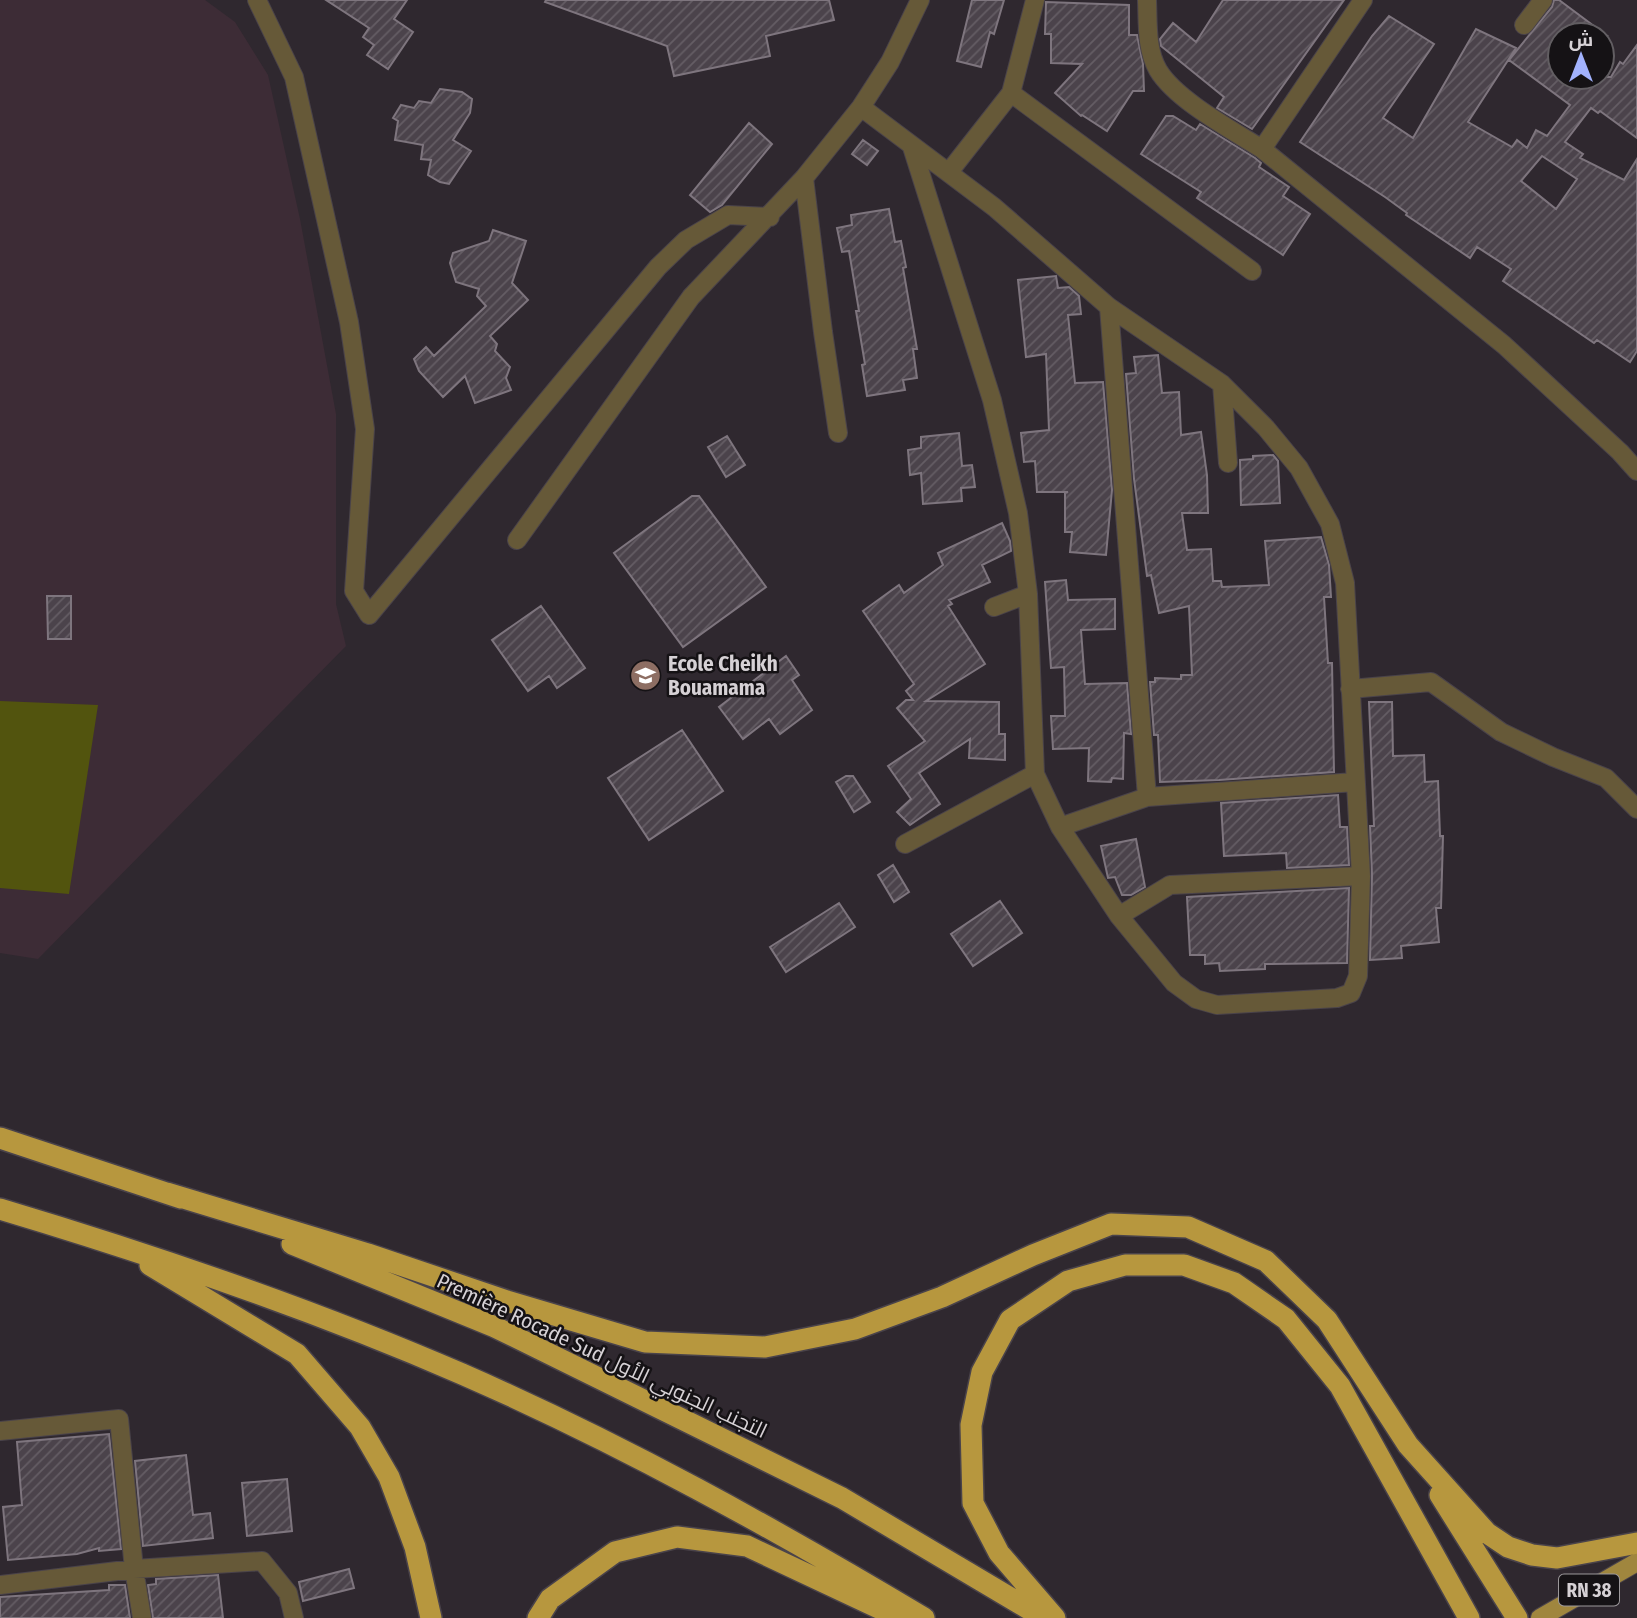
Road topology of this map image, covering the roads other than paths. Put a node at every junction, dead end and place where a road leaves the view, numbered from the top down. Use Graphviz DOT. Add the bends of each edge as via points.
graph roads {
  1 [pos="257,0"];
  2 [pos="920,0"];
  3 [pos="1035,0"];
  4 [pos="1147,0"];
  5 [pos="1363,0"];
  6 [pos="1543,0"];
  7 [pos="1524,25"];
  8 [pos="1011,93"];
  9 [pos="861,107"];
  10 [pos="912,147"];
  11 [pos="1262,149"];
  12 [pos="949,172"];
  13 [pos="804,178"];
  14 [pos="770,217"];
  15 [pos="1252,271"];
  16 [pos="1109,307"];
  17 [pos="1222,384"];
  18 [pos="838,433"];
  19 [pos="1228,463"];
  20 [pos="1637,471"];
  21 [pos="517,540"];
  22 [pos="1028,594"];
  23 [pos="995,607"];
  24 [pos="1350,689"];
  25 [pos="1035,774"];
  26 [pos="1355,782"];
  27 [pos="1147,797"];
  28 [pos="1637,809"];
  29 [pos="1060,827"];
  30 [pos="905,844"];
  31 [pos="1361,876"];
  32 [pos="1119,916"];
  33 [pos="0,1138"];
  34 [pos="167,1193"];
  35 [pos="0,1209"];
  36 [pos="112,1243"];
  37 [pos="0,1431"];
  38 [pos="1408,1445"];
  39 [pos="1637,1543"];
  40 [pos="1637,1562"];
  41 [pos="135,1569"];
  42 [pos="0,1585"];
  43 [pos="142,1618"];
  44 [pos="295,1618"];
  45 [pos="431,1618"];
  46 [pos="538,1618"];
  47 [pos="900,1618"];
  48 [pos="925,1618"];
  49 [pos="1044,1618"];
  50 [pos="1055,1618"];
  51 [pos="1469,1618"];
  52 [pos="1517,1618"];
  53 [pos="1540,1618"];
  1 -- 14 [label="street" via="294,77 349,322 365,429 354,591 369,615 658,267 686,240 728,215"];
  2 -- 9 [label="street" via="890,62"];
  3 -- 8 [label="street"];
  4 -- 11 [label="street" via="1149,46 1158,70 1180,95"];
  5 -- 11 [label="street"];
  6 -- 7 [label="street"];
  8 -- 12 [label="street"];
  8 -- 15 [label="street"];
  9 -- 10 [label="street"];
  9 -- 13 [label="street"];
  10 -- 12 [label="street"];
  10 -- 22 [label="street" via="992,400 1018,513"];
  11 -- 20 [label="street" via="1504,345"];
  12 -- 16 [label="street"];
  13 -- 14 [label="street"];
  13 -- 18 [label="street"];
  14 -- 21 [label="street" via="691,297"];
  16 -- 17 [label="street"];
  16 -- 27 [label="street"];
  17 -- 19 [label="street"];
  17 -- 24 [label="street" via="1299,468 1330,524 1345,583"];
  22 -- 23 [label="street"];
  22 -- 25 [label="street"];
  24 -- 26 [label="street"];
  24 -- 28 [label="street" via="1431,682 1501,732 1606,778"];
  25 -- 29 [label="street"];
  25 -- 30 [label="street"];
  26 -- 27 [label="street"];
  26 -- 31 [label="street"];
  27 -- 29 [label="street"];
  29 -- 32 [label="street"];
  31 -- 32 [label="street" via="1170,885"];
  31 -- 32 [label="street" via="1358,976 1351,993 1337,998 1217,1006 1196,999 1174,984"];
  33 -- 34 [label="highway, Première Rocade Sud التجنب الجنوبي الأول"];
  34 -- 38 [label="highway" via="645,1342 765,1347 855,1329 1111,1224 1188,1227 1266,1261 1328,1320"];
  34 -- 49 [label="highway, Première Rocade Sud التجنب الجنوبي الأول" via="495,1327 842,1498"];
  35 -- 36 [label="highway"];
  36 -- 45 [label="highway" via="297,1354 360,1427 389,1477 415,1547"];
  36 -- 48 [label="highway" via="277,1300 463,1375 627,1452"];
  37 -- 41 [label="street" via="119,1419"];
  38 -- 39 [label="highway" via="1487,1533 1508,1547 1557,1558"];
  38 -- 52 [label="highway"];
  40 -- 53 [label="main road, RN 38"];
  41 -- 42 [label="street"];
  41 -- 43 [label="street"];
  41 -- 44 [label="street" via="262,1561 288,1593"];
  46 -- 47 [label="highway" via="550,1598 615,1552 677,1537 747,1546"];
  50 -- 51 [label="highway" via="999,1553 973,1503 971,1425 982,1372 1010,1320 1068,1281 1125,1265 1184,1265 1234,1283 1286,1319 1340,1386"];
}
